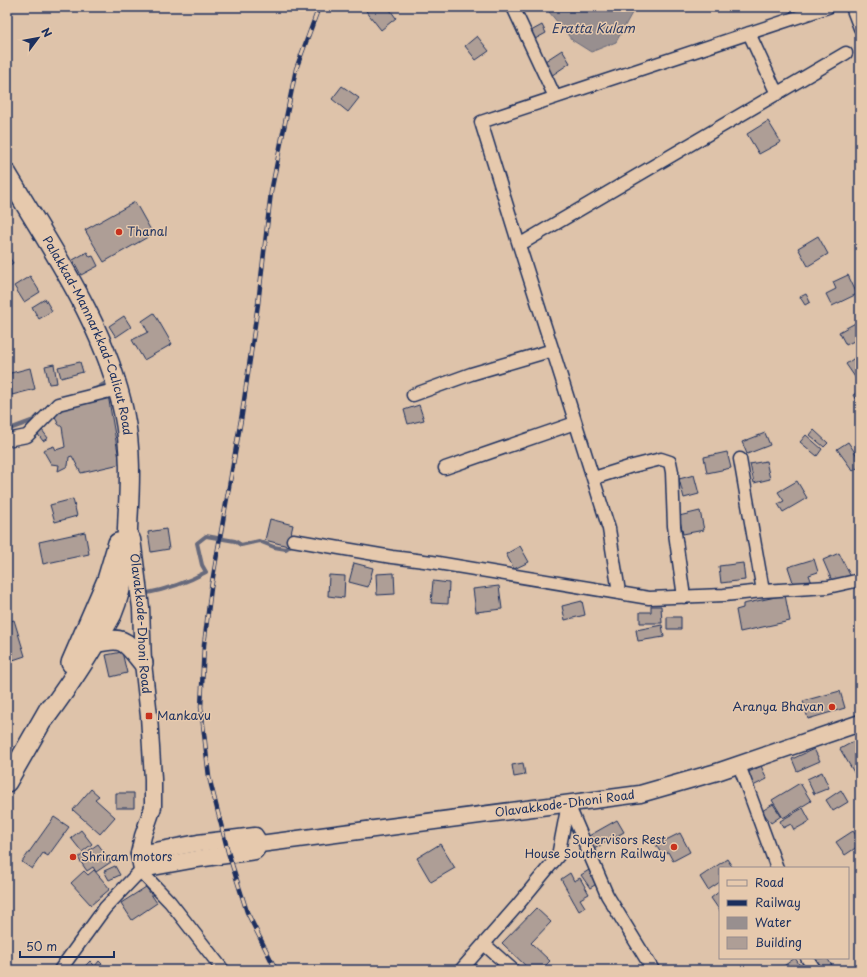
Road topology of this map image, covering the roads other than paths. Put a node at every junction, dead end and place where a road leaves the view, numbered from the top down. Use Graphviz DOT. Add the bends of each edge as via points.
graph roads {
  1 [pos="513,7"];
  2 [pos="828,7"];
  3 [pos="852,7"];
  4 [pos="860,28"];
  5 [pos="749,33"];
  6 [pos="846,53"];
  7 [pos="777,94"];
  8 [pos="555,98"];
  9 [pos="7,174"];
  10 [pos="519,246"];
  11 [pos="553,350"];
  12 [pos="118,390"];
  13 [pos="413,395"];
  14 [pos="575,423"];
  15 [pos="7,440"];
  16 [pos="740,459"];
  17 [pos="445,468"];
  18 [pos="594,478"];
  19 [pos="128,510"];
  20 [pos="294,540"];
  21 [pos="860,580"];
  22 [pos="763,591"];
  23 [pos="619,592"];
  24 [pos="684,597"];
  25 [pos="95,643"];
  26 [pos="143,663"];
  27 [pos="45,718"];
  28 [pos="860,723"];
  29 [pos="739,765"];
  30 [pos="7,782"];
  31 [pos="568,804"];
  32 [pos="141,862"];
  33 [pos="777,867"];
  34 [pos="484,944"];
  35 [pos="808,959"];
  36 [pos="60,970"];
  37 [pos="223,970"];
  38 [pos="461,970"];
  39 [pos="513,970"];
  40 [pos="653,970"];
  41 [pos="815,970"];
  1 -- 8 [label="street"];
  2 -- 5 [label="street"];
  3 -- 4 [label="street"];
  5 -- 7 [label="street"];
  5 -- 8 [label="street"];
  6 -- 7 [label="street"];
  7 -- 10 [label="street"];
  8 -- 10 [label="street" via="481,122"];
  9 -- 12 [label="highway, Palakkad-Mannarkkad-Calicut Road" via="78,294 108,358"];
  10 -- 11 [label="street"];
  11 -- 13 [label="street" via="471,374"];
  11 -- 14 [label="street"];
  12 -- 15 [label="street" via="58,404 27,436"];
  12 -- 19 [label="highway, Palakkad-Mannarkkad-Calicut Road" via="130,456"];
  14 -- 17 [label="street"];
  14 -- 18 [label="street"];
  16 -- 22 [label="street"];
  18 -- 23 [label="street" via="609,529"];
  18 -- 24 [label="street" via="661,459 670,462 674,526"];
  19 -- 25 [label="highway, Palakkad-Mannarkkad-Calicut Road" via="122,586 112,615"];
  19 -- 26 [label="main road, Olavakkode-Dhoni Road" via="141,608"];
  19 -- 27 [label="highway, Palakkad-Mannarkkad-Calicut Road" via="107,580"];
  20 -- 23 [label="street"];
  21 -- 22 [label="street" via="828,587"];
  22 -- 24 [label="street"];
  23 -- 24 [label="street" via="649,598"];
  25 -- 26 [label="highway" via="118,639 129,646"];
  25 -- 27 [label="highway, Palakkad-Mannarkkad-Calicut Road"];
  26 -- 32 [label="main road, Olavakkode-Dhoni Road" via="149,716 153,806 143,836"];
  27 -- 30 [label="highway, Palakkad-Mannarkkad-Calicut Road"];
  28 -- 29 [label="main road, Olavakkode-Dhoni Road"];
  29 -- 31 [label="main road, Olavakkode-Dhoni Road" via="640,794"];
  29 -- 33 [label="street"];
  31 -- 32 [label="main road, Olavakkode-Dhoni Road" via="260,844 255,851 198,859"];
  31 -- 34 [label="street" via="558,856"];
  31 -- 40 [label="street" via="607,896"];
  32 -- 36 [label="street"];
  32 -- 37 [label="street" via="145,876 175,908"];
  34 -- 38 [label="street"];
  34 -- 39 [label="street"];
  35 -- 41 [label="street"];
}
